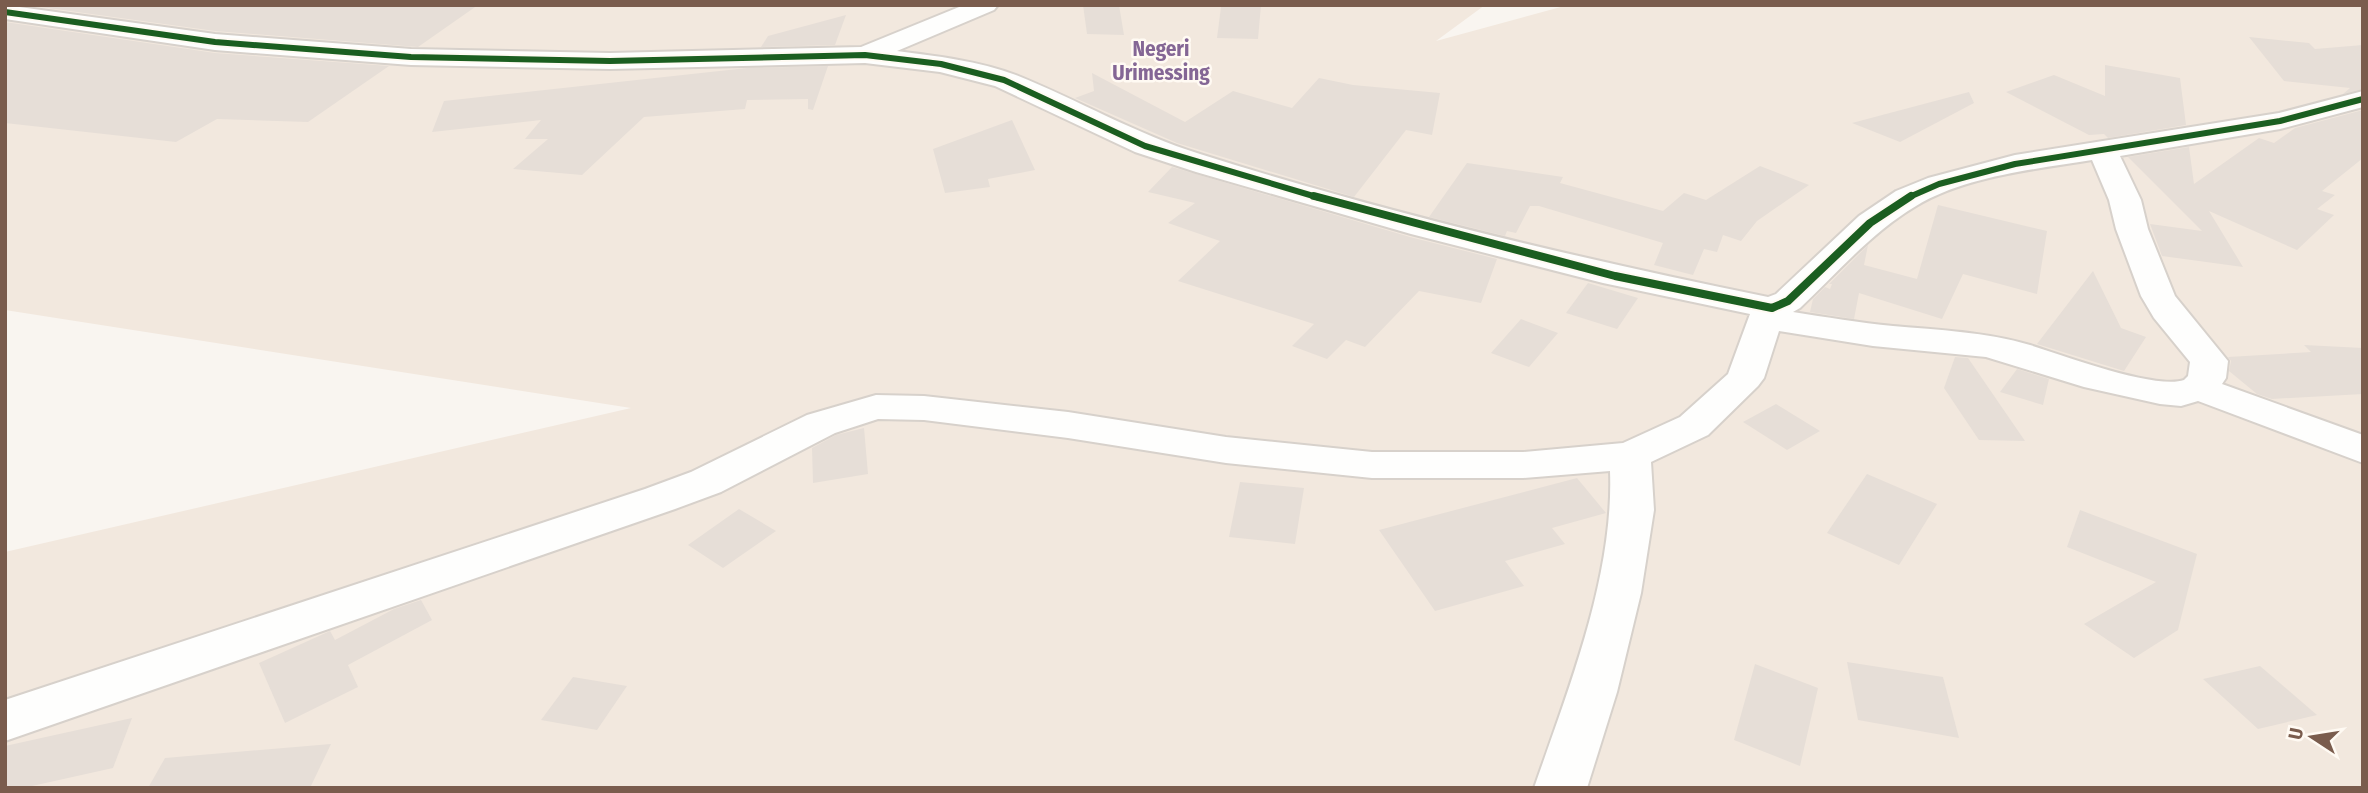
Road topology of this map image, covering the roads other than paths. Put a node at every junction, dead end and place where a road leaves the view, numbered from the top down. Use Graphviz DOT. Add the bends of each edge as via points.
graph roads {
  1 [pos="986,5"];
  2 [pos="5,12"];
  3 [pos="865,55"];
  4 [pos="2363,99"];
  5 [pos="2103,152"];
  6 [pos="1769,313"];
  7 [pos="2198,388"];
  8 [pos="2363,450"];
  9 [pos="1630,456"];
  10 [pos="5,721"];
  11 [pos="1560,788"];
  1 -- 3 [label="street"];
  2 -- 3 [label="street" via="215,42 411,57 622,61"];
  3 -- 6 [label="street" via="985,74 1154,149 1422,227"];
  4 -- 5 [label="street" via="2280,121"];
  5 -- 6 [label="street" via="2004,167 1939,184 1907,198 1870,223 1788,301"];
  5 -- 7 [label="street" via="2158,296 2209,361 2207,378"];
  6 -- 7 [label="street" via="1873,335 1986,346 2134,389 2181,394"];
  6 -- 9 [label="street" via="1745,378 1694,426"];
  7 -- 8 [label="street"];
  9 -- 10 [label="street" via="1523,465 1372,465 1226,450 924,408 876,407 821,424 706,482 660,499"];
  9 -- 11 [label="street" via="1633,510 1618,593"];
}
